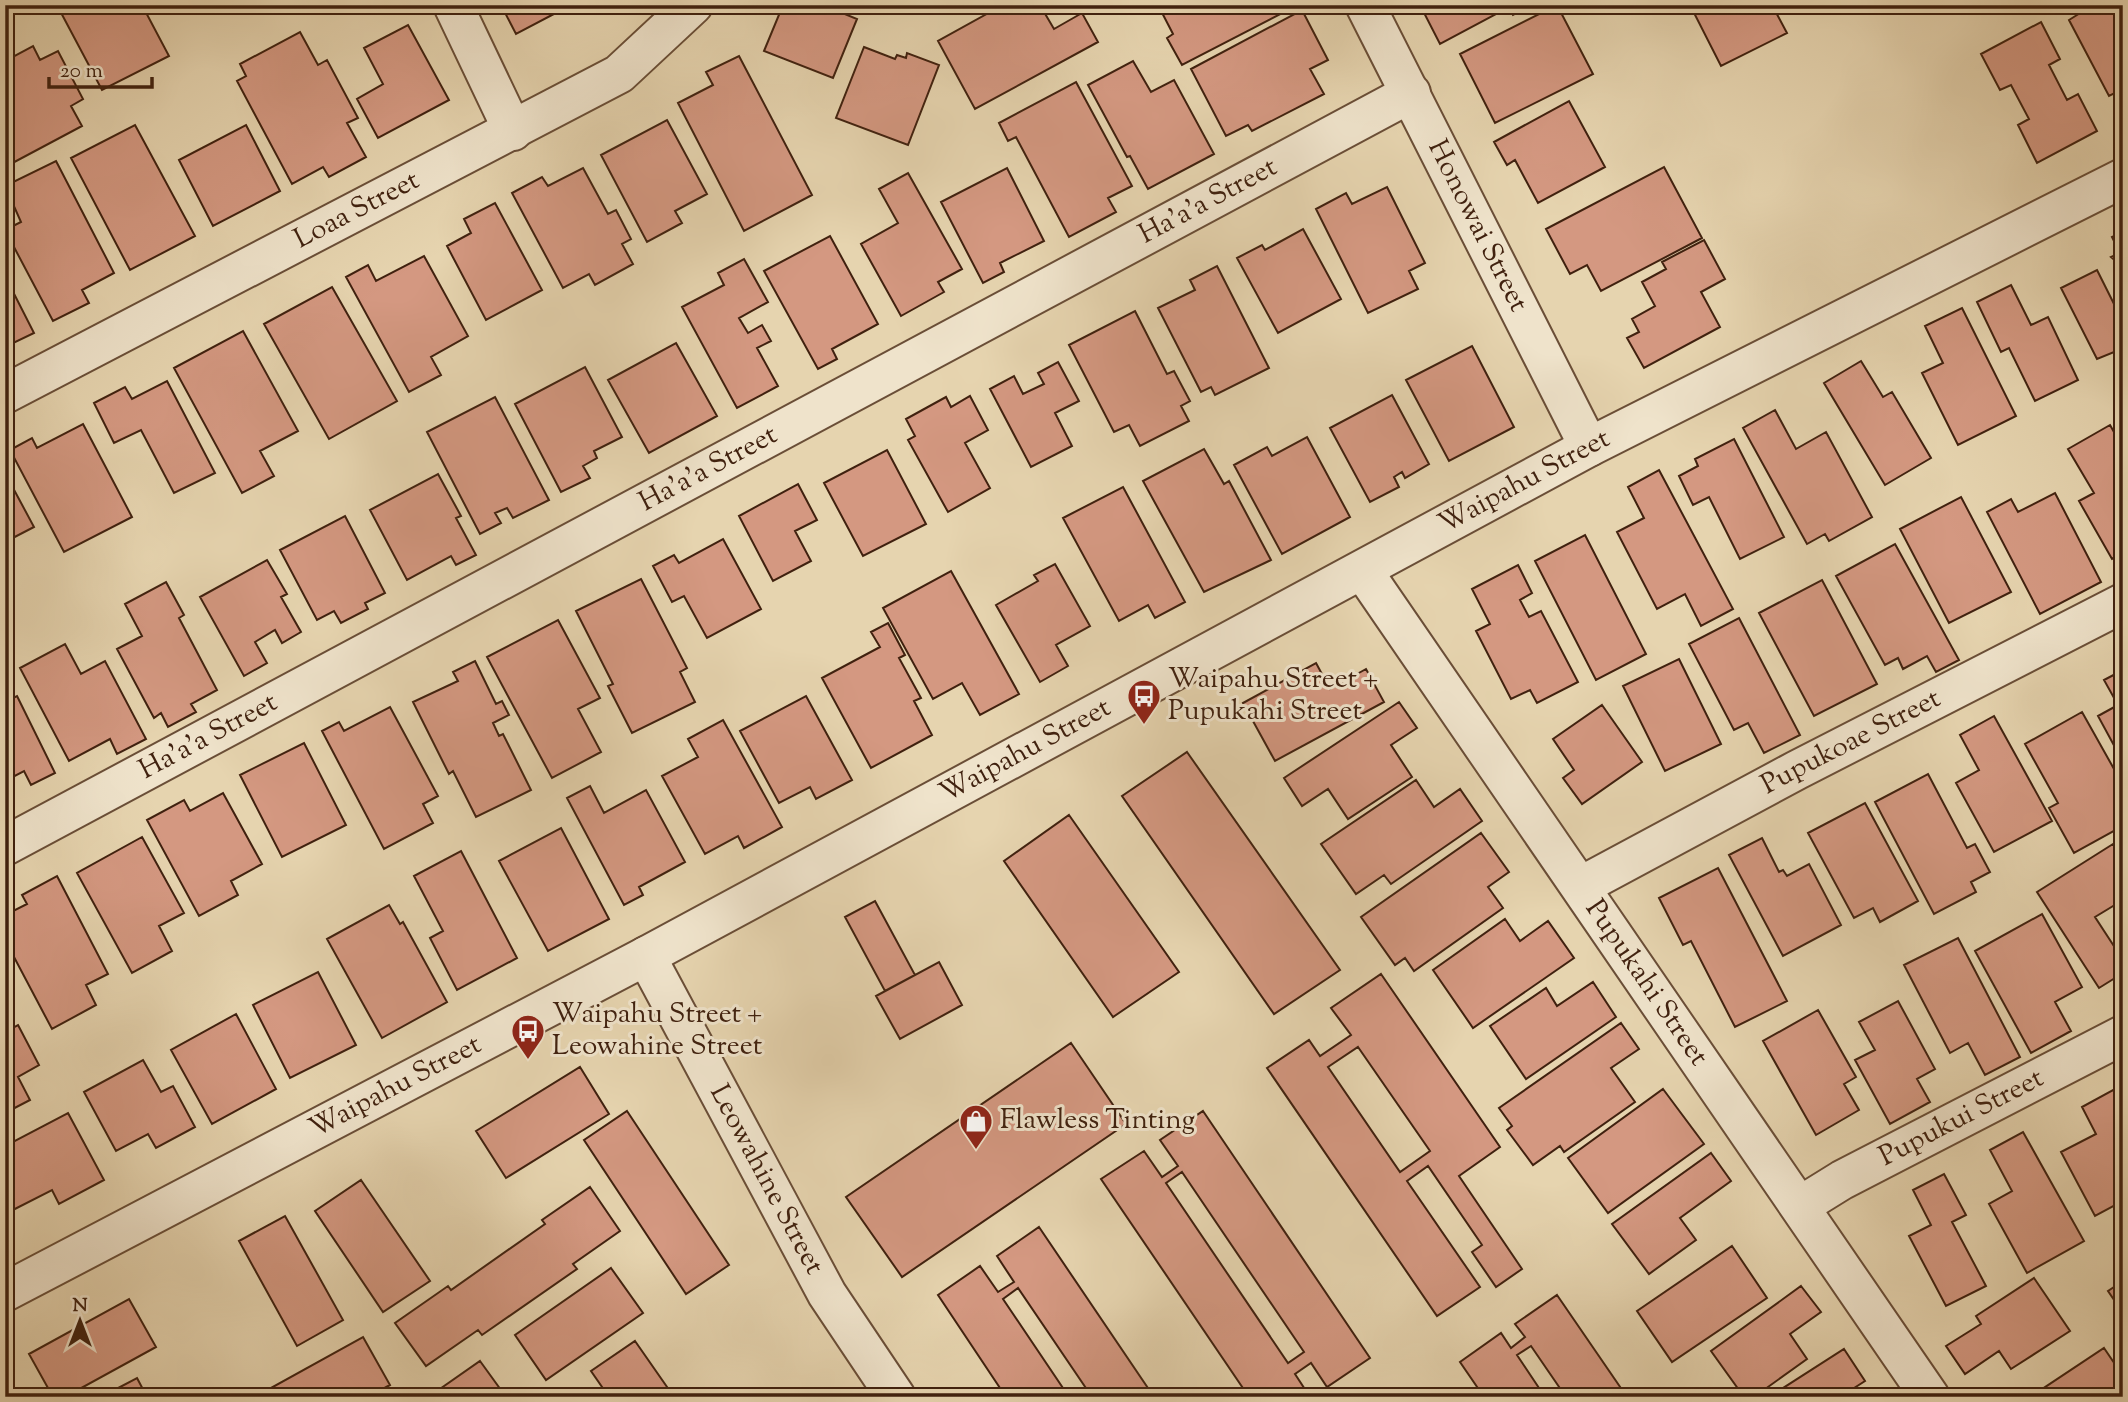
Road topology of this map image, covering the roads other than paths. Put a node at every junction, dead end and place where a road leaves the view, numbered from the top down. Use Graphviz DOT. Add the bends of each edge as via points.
graph roads {
  1 [pos="453,5"];
  2 [pos="693,5"];
  3 [pos="1365,5"];
  4 [pos="1411,93"];
  5 [pos="513,131"];
  6 [pos="2123,178"];
  7 [pos="5,394"];
  8 [pos="1589,447"];
  9 [pos="1363,571"];
  10 [pos="2123,603"];
  11 [pos="5,846"];
  12 [pos="1581,886"];
  13 [pos="646,956"];
  14 [pos="2123,1035"];
  15 [pos="1800,1206"];
  16 [pos="5,1292"];
  17 [pos="896,1397"];
  18 [pos="1930,1397"];
  1 -- 5 [label="street"];
  2 -- 5 [label="street, Loaa Street" via="619,74"];
  3 -- 4 [label="street, Honowai Street"];
  4 -- 8 [label="street, Honowai Street"];
  4 -- 11 [label="street, Ha'a'a Street"];
  5 -- 7 [label="street, Loaa Street"];
  6 -- 8 [label="street, Waipahu Street"];
  8 -- 9 [label="street, Waipahu Street"];
  9 -- 12 [label="street, Pupukahi Street"];
  9 -- 13 [label="street, Waipahu Street"];
  10 -- 12 [label="street, Pupukoae Street"];
  12 -- 15 [label="street, Pupukahi Street"];
  13 -- 16 [label="street, Waipahu Street"];
  13 -- 17 [label="street, Leowahine Street" via="827,1294"];
  14 -- 15 [label="street, Pupukui Street"];
  15 -- 18 [label="street, Pupukahi Street"];
}
